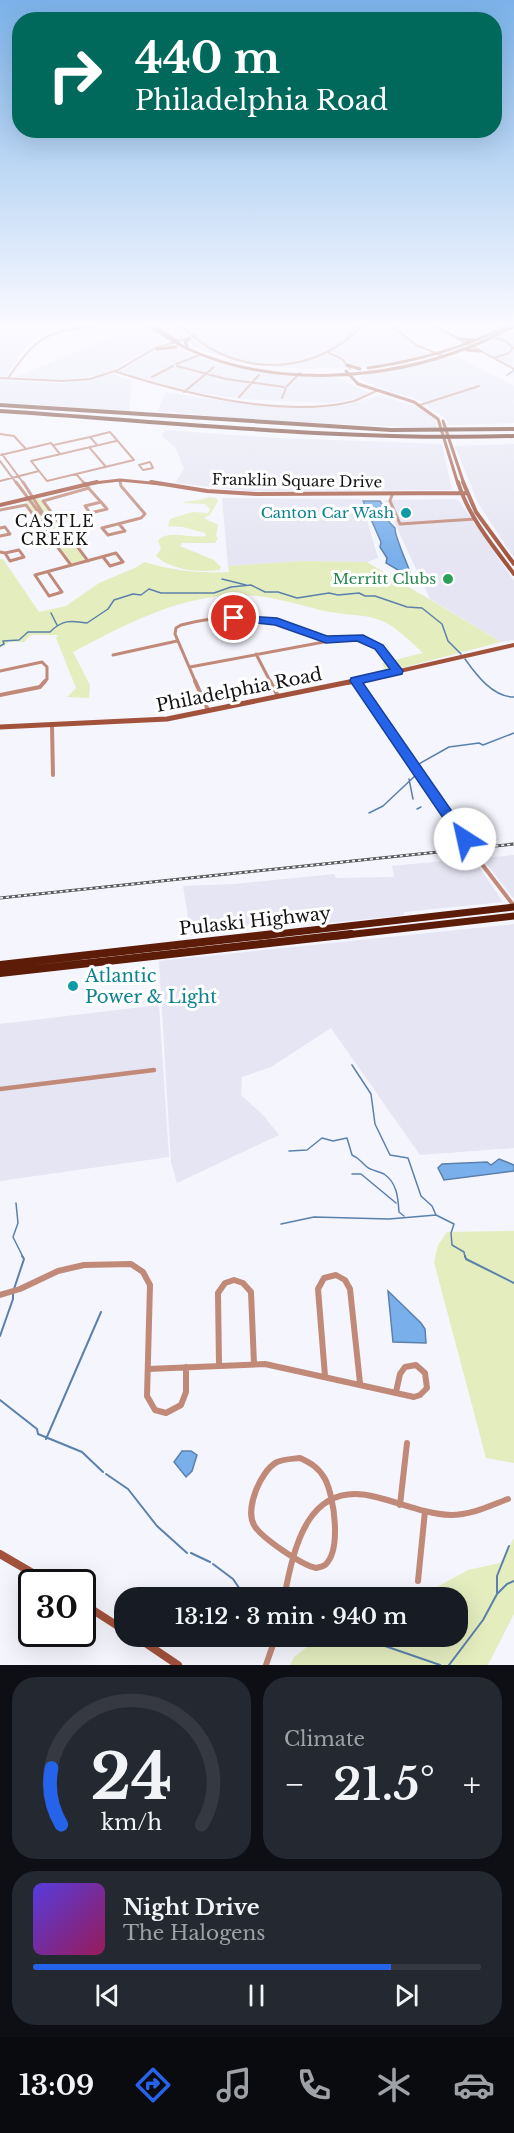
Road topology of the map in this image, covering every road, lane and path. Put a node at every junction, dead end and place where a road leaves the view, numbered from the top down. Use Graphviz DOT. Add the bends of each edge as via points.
graph roads {
  1 [pos="289,404"];
  2 [pos="330,404"];
  3 [pos="421,404"];
  4 [pos="0,410"];
  5 [pos="0,434"];
  6 [pos="514,434"];
  7 [pos="440,436"];
  8 [pos="456,436"];
  9 [pos="90,437"];
  10 [pos="117,441"];
  11 [pos="97,445"];
  12 [pos="54,446"];
  13 [pos="89,447"];
  14 [pos="26,449"];
  15 [pos="60,454"];
  16 [pos="1,455"];
  17 [pos="134,460"];
  18 [pos="0,461"];
  19 [pos="139,465"];
  20 [pos="106,467"];
  21 [pos="38,470"];
  22 [pos="78,474"];
  23 [pos="18,475"];
  24 [pos="12,477"];
  25 [pos="0,479"];
  26 [pos="120,480"];
  27 [pos="87,486"];
  28 [pos="392,495"];
  29 [pos="417,495"];
  30 [pos="462,495"];
  31 [pos="468,495"];
  32 [pos="34,497"];
  33 [pos="28,498"];
  34 [pos="101,502"];
  35 [pos="0,505"];
  36 [pos="0,510"];
  37 [pos="42,512"];
  38 [pos="56,518"];
  39 [pos="475,519"];
  40 [pos="48,520"];
  41 [pos="39,522"];
  42 [pos="119,524"];
  43 [pos="0,528"];
  44 [pos="0,536"];
  45 [pos="72,540"];
  46 [pos="56,545"];
  47 [pos="0,552"];
  48 [pos="5,554"];
  49 [pos="103,557"];
  50 [pos="88,561"];
  51 [pos="514,564"];
  52 [pos="71,566"];
  53 [pos="48,572"];
  54 [pos="514,574"];
  55 [pos="234,603"];
  56 [pos="234,618"];
  57 [pos="326,640"];
  58 [pos="177,641"];
  59 [pos="514,645"];
  60 [pos="256,654"];
  61 [pos="113,655"];
  62 [pos="190,667"];
  63 [pos="0,671"];
  64 [pos="398,671"];
  65 [pos="356,681"];
  66 [pos="0,695"];
  67 [pos="278,697"];
  68 [pos="209,711"];
  69 [pos="52,726"];
  70 [pos="0,727"];
  71 [pos="53,775"];
  72 [pos="465,839"];
  73 [pos="478,860"];
  74 [pos="514,907"];
  75 [pos="514,916"];
  76 [pos="0,965"];
  77 [pos="0,973"];
  78 [pos="154,1070"];
  79 [pos="0,1089"];
  80 [pos="0,1295"];
  81 [pos="254,1364"];
  82 [pos="219,1365"];
  83 [pos="186,1367"];
  84 [pos="148,1369"];
  85 [pos="326,1376"];
  86 [pos="360,1383"];
  87 [pos="396,1392"];
  88 [pos="407,1443"];
  89 [pos="332,1498"];
  90 [pos="508,1499"];
  91 [pos="400,1505"];
  92 [pos="425,1510"];
  93 [pos="0,1554"];
  94 [pos="294,1556"];
  95 [pos="26,1569"];
  96 [pos="418,1581"];
  97 [pos="287,1587"];
  98 [pos="96,1612"];
  99 [pos="114,1624"];
  100 [pos="151,1647"];
  101 [pos="272,1647"];
  102 [pos="178,1665"];
  103 [pos="266,1665"];
  1 -- 2 [label="street"];
  3 -- 30 [label="main road" via="441,423"];
  3 -- 31 [label="main road" via="445,424"];
  4 -- 7 [label="highway" via="359,428"];
  4 -- 7 [label="highway" via="377,439"];
  5 -- 14 [label="street" via="14,436"];
  6 -- 8 [label="highway"];
  6 -- 8 [label="highway"];
  7 -- 8 [label="highway"];
  7 -- 8 [label="highway"];
  9 -- 10 [label="street" via="110,432"];
  9 -- 11 [label="street"];
  9 -- 12 [label="street"];
  10 -- 11 [label="street"];
  10 -- 17 [label="street"];
  11 -- 13 [label="street"];
  12 -- 14 [label="street" via="51,443"];
  12 -- 15 [label="street"];
  13 -- 15 [label="street"];
  13 -- 20 [label="street"];
  14 -- 16 [label="street"];
  15 -- 21 [label="street" via="31,461"];
  16 -- 23 [label="street"];
  17 -- 19 [label="street"];
  17 -- 20 [label="street"];
  18 -- 24 [label="street"];
  20 -- 22 [label="street"];
  21 -- 22 [label="street" via="47,482"];
  21 -- 23 [label="street"];
  22 -- 27 [label="street"];
  23 -- 24 [label="street"];
  23 -- 32 [label="street"];
  24 -- 25 [label="street"];
  24 -- 33 [label="street"];
  26 -- 27 [label="main road, Franklin Square Drive"];
  26 -- 28 [label="main road, Franklin Square Drive" via="243,494"];
  26 -- 42 [label="street" via="145,514"];
  27 -- 32 [label="main road, Franklin Square Drive"];
  27 -- 34 [label="street"];
  27 -- 38 [label="street" via="44,499"];
  28 -- 29 [label="main road, Franklin Square Drive"];
  28 -- 39 [label="street" via="390,501 400,524"];
  29 -- 30 [label="main road, Franklin Square Drive"];
  30 -- 31 [label="main road, Franklin Square Drive"];
  30 -- 39 [label="main road"];
  31 -- 51 [label="main road" via="485,527"];
  32 -- 33 [label="main road, Franklin Square Drive"];
  32 -- 37 [label="street"];
  33 -- 35 [label="main road, Franklin Square Drive"];
  33 -- 37 [label="street"];
  34 -- 34 [label="street" via="93,504 85,506 90,513 107,509"];
  36 -- 41 [label="street" via="24,504"];
  37 -- 40 [label="street"];
  38 -- 40 [label="street"];
  38 -- 45 [label="street"];
  39 -- 54 [label="main road"];
  40 -- 41 [label="street"];
  41 -- 46 [label="street"];
  42 -- 42 [label="street" via="111,526 102,528 108,536 125,531"];
  43 -- 44 [label="street" via="5,527 10,534"];
  45 -- 46 [label="street"];
  45 -- 50 [label="street"];
  46 -- 52 [label="street"];
  47 -- 48 [label="street"];
  48 -- 48 [label="street" via="10,561 24,557 19,550"];
  49 -- 49 [label="street" via="110,566 123,562 116,553"];
  49 -- 50 [label="street"];
  50 -- 52 [label="street"];
  52 -- 53 [label="street"];
  53 -- 53 [label="street" via="57,585 62,592 49,596 35,575"];
  55 -- 56 [label="street"];
  56 -- 57 [label="street" via="277,622"];
  56 -- 58 [label="street" via="181,625 175,632"];
  57 -- 60 [label="street"];
  57 -- 64 [label="street" via="367,640 379,647"];
  58 -- 61 [label="street"];
  58 -- 62 [label="street"];
  59 -- 64 [label="main road, Philadelphia Road"];
  60 -- 62 [label="street"];
  60 -- 67 [label="street"];
  62 -- 68 [label="street"];
  63 -- 66 [label="street" via="42,662 47,668 47,679 40,687"];
  64 -- 65 [label="main road, Philadelphia Road"];
  65 -- 67 [label="main road, Philadelphia Road"];
  65 -- 72 [label="street"];
  67 -- 68 [label="main road, Philadelphia Road"];
  68 -- 69 [label="main road, Philadelphia Road" via="149,721"];
  69 -- 70 [label="main road, Philadelphia Road"];
  69 -- 71 [label="street"];
  73 -- 74 [label="street"];
  74 -- 76 [label="highway, Pulaski Highway"];
  75 -- 77 [label="highway, Pulaski Highway"];
  78 -- 79 [label="street"];
  80 -- 84 [label="street" via="76,1266 125,1262 138,1267 150,1287"];
  81 -- 82 [label="street"];
  81 -- 82 [label="street" via="250,1292 244,1282 234,1279 224,1283 218,1293"];
  81 -- 85 [label="street"];
  82 -- 83 [label="street"];
  83 -- 84 [label="street"];
  83 -- 84 [label="street" via="184,1400 177,1409 166,1413 156,1410 148,1401"];
  85 -- 86 [label="street"];
  85 -- 86 [label="street" via="318,1289 324,1278 336,1275 350,1289"];
  86 -- 87 [label="street"];
  87 -- 87 [label="street" via="422,1394 428,1385 425,1373 416,1365 405,1367"];
  88 -- 91 [label="street"];
  89 -- 91 [label="street" via="362,1493"];
  89 -- 94 [label="street" via="310,1516"];
  89 -- 94 [label="street" via="336,1519 330,1559 316,1568"];
  89 -- 94 [label="street" via="321,1471 308,1460 282,1461 267,1471 252,1506 251,1519 261,1533"];
  90 -- 92 [label="street" via="467,1514"];
  91 -- 92 [label="street"];
  92 -- 96 [label="street"];
  93 -- 95 [label="main road"];
  94 -- 97 [label="street"];
  98 -- 99 [label="main road"];
  100 -- 102 [label="main road"];
  101 -- 103 [label="street"];
}
